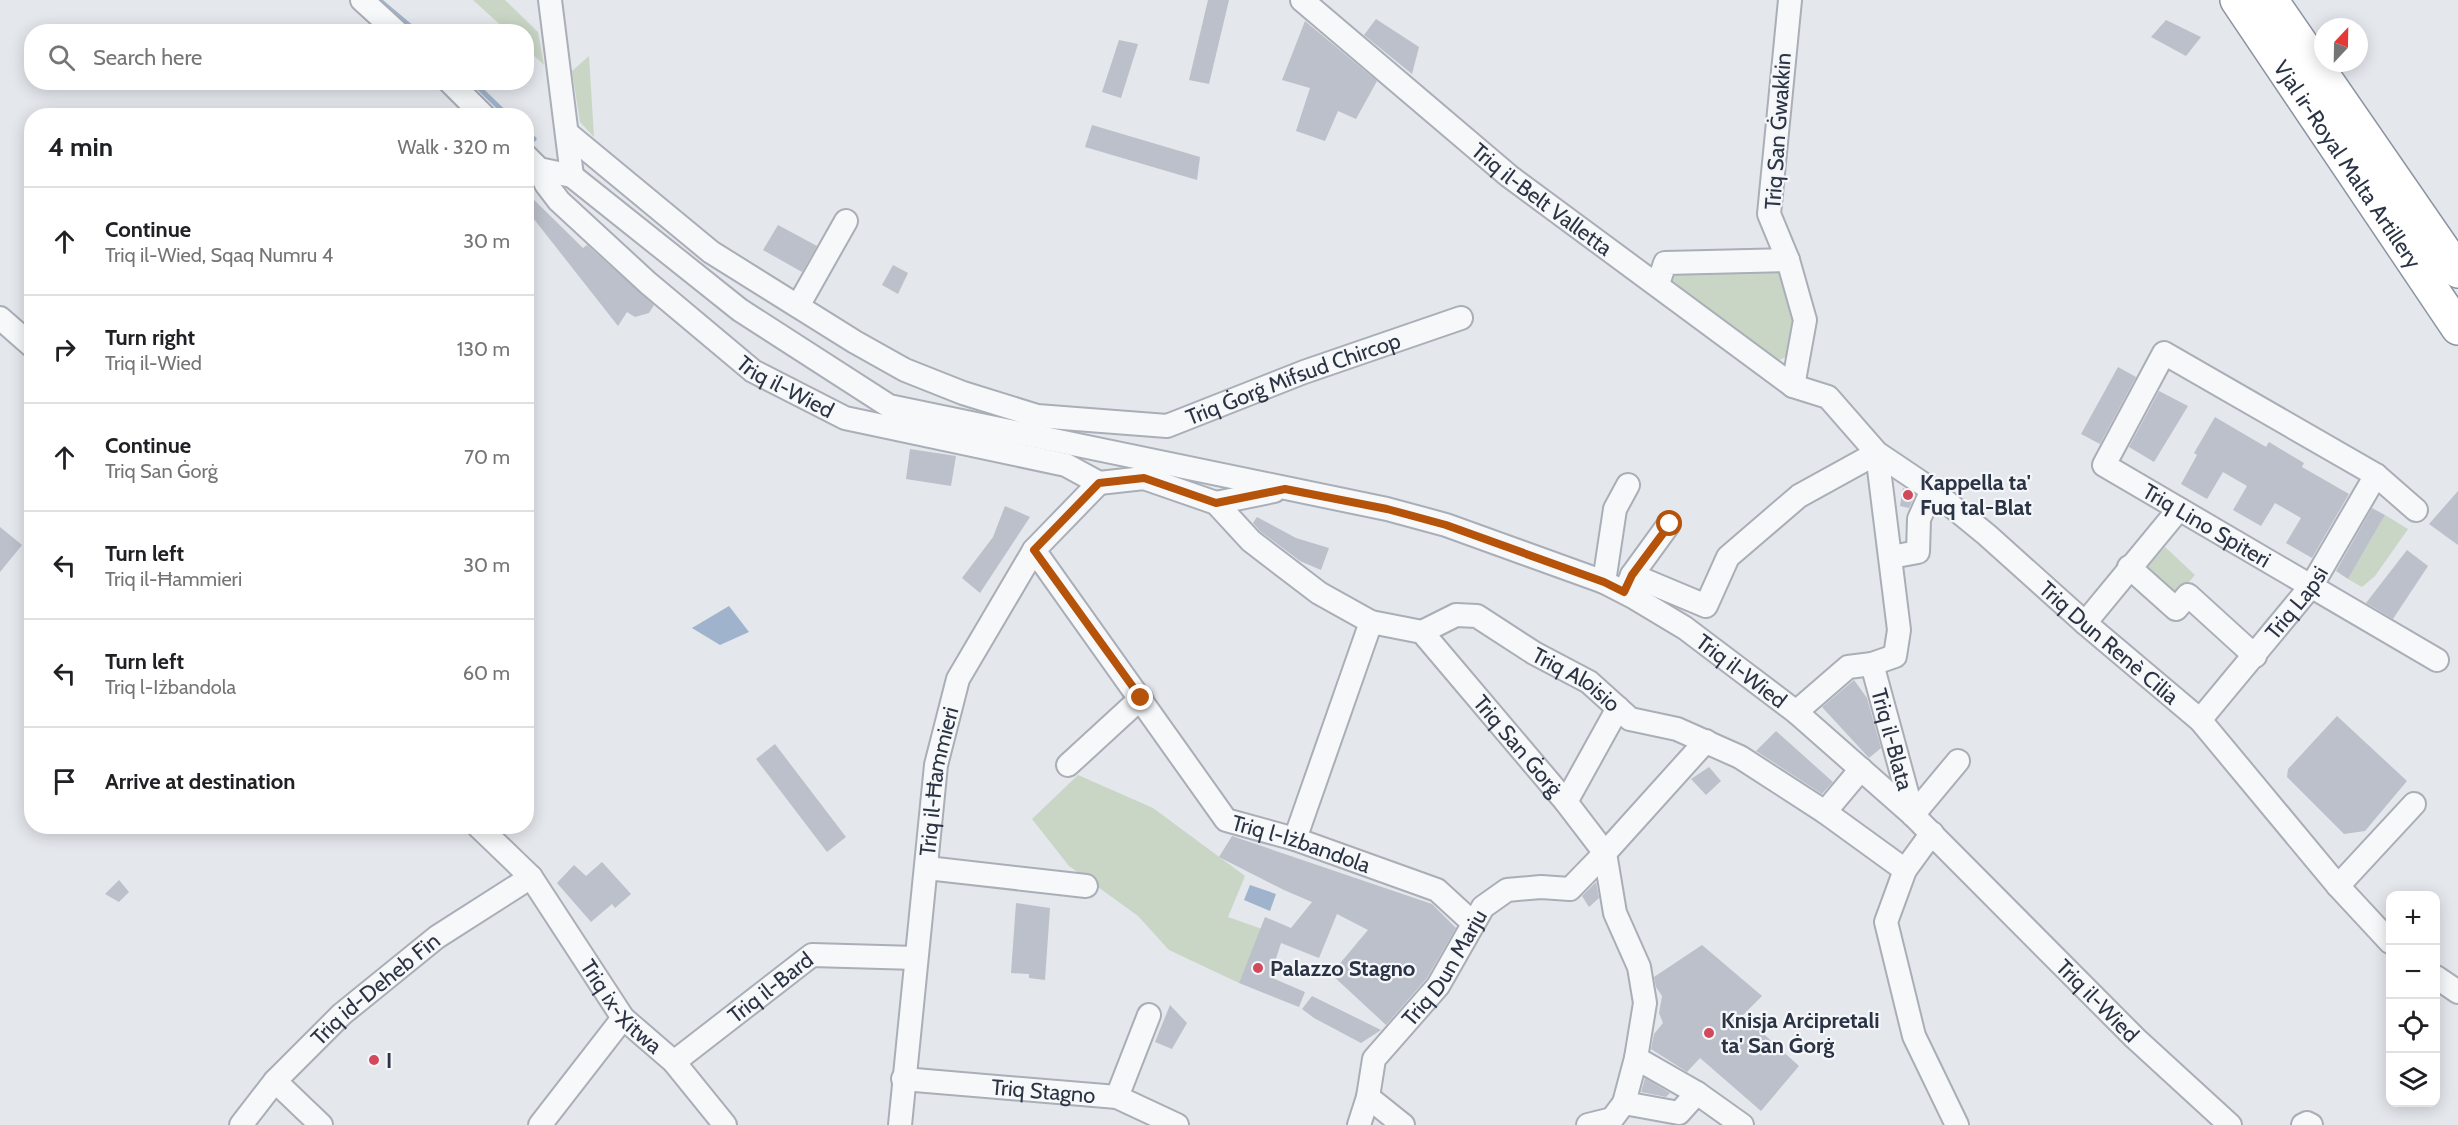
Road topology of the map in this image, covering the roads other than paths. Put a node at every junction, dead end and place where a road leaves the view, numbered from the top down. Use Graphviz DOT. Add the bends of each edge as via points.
graph roads {
  1 [pos="362,0"];
  2 [pos="550,0"];
  3 [pos="1302,0"];
  4 [pos="1790,0"];
  5 [pos="2237,0"];
  6 [pos="2271,0"];
  7 [pos="388,24"];
  8 [pos="458,90"];
  9 [pos="476,108"];
  10 [pos="567,133"];
  11 [pos="534,162"];
  12 [pos="534,164"];
  13 [pos="572,176"];
  14 [pos="846,221"];
  15 [pos="1788,260"];
  16 [pos="2458,271"];
  17 [pos="1658,284"];
  18 [pos="798,306"];
  19 [pos="0,318"];
  20 [pos="1461,318"];
  21 [pos="2458,328"];
  22 [pos="24,339"];
  23 [pos="872,351"];
  24 [pos="854,383"];
  25 [pos="1793,386"];
  26 [pos="1124,421"];
  27 [pos="1118,453"];
  28 [pos="1877,453"];
  29 [pos="2376,475"];
  30 [pos="1099,483"];
  31 [pos="1628,485"];
  32 [pos="1285,489"];
  33 [pos="1932,490"];
  34 [pos="1216,503"];
  35 [pos="2178,509"];
  36 [pos="2416,510"];
  37 [pos="1670,524"];
  38 [pos="1034,550"];
  39 [pos="1891,557"];
  40 [pos="2129,567"];
  41 [pos="1604,582"];
  42 [pos="1628,584"];
  43 [pos="2312,585"];
  44 [pos="1371,622"];
  45 [pos="2085,623"];
  46 [pos="1422,632"];
  47 [pos="2255,656"];
  48 [pos="2437,660"];
  49 [pos="1872,664"];
  50 [pos="1141,698"];
  51 [pos="1618,708"];
  52 [pos="1796,712"];
  53 [pos="2200,720"];
  54 [pos="1706,741"];
  55 [pos="1958,760"];
  56 [pos="1068,765"];
  57 [pos="1861,769"];
  58 [pos="1566,802"];
  59 [pos="2414,804"];
  60 [pos="1825,812"];
  61 [pos="1913,815"];
  62 [pos="1932,833"];
  63 [pos="486,834"];
  64 [pos="1295,839"];
  65 [pos="1605,853"];
  66 [pos="927,868"];
  67 [pos="1905,870"];
  68 [pos="531,877"];
  69 [pos="1086,886"];
  70 [pos="2338,886"];
  71 [pos="1473,923"];
  72 [pos="2386,937"];
  73 [pos="916,958"];
  74 [pos="2440,980"];
  75 [pos="2458,992"];
  76 [pos="1149,1015"];
  77 [pos="623,1018"];
  78 [pos="1636,1058"];
  79 [pos="674,1062"];
  80 [pos="903,1079"];
  81 [pos="275,1081"];
  82 [pos="1697,1093"];
  83 [pos="1117,1097"];
  84 [pos="1368,1097"];
  85 [pos="1624,1103"];
  86 [pos="241,1125"];
  87 [pos="321,1125"];
  88 [pos="540,1125"];
  89 [pos="725,1125"];
  90 [pos="900,1125"];
  91 [pos="1177,1125"];
  92 [pos="1359,1125"];
  93 [pos="1403,1125"];
  94 [pos="1588,1125"];
  95 [pos="1742,1125"];
  96 [pos="1957,1125"];
  97 [pos="2230,1125"];
  98 [pos="2303,1125"];
  99 [pos="2311,1125"];
  1 -- 7 [label="street"];
  2 -- 10 [label="street"];
  3 -- 17 [label="street, Triq il-Belt Valletta" via="1509,176"];
  4 -- 15 [label="street, Triq San Ġwakkin" via="1769,214"];
  5 -- 21 [label="highway, Vjal ir-Royal Malta Artillery"];
  6 -- 16 [label="highway, Vjal ir-Royal Malta Artillery"];
  8 -- 9 [label="street"];
  10 -- 13 [label="street"];
  10 -- 18 [label="street" via="711,252"];
  11 -- 13 [label="street, Triq il-Wied"];
  12 -- 30 [label="street, Triq il-Wied" via="559,201 648,283 753,371 845,418 1066,465"];
  13 -- 24 [label="street, Triq il-Wied" via="740,310"];
  14 -- 18 [label="street"];
  15 -- 17 [label="street" via="1665,263"];
  15 -- 25 [label="street, Triq San Ġwakkin" via="1805,320"];
  17 -- 25 [label="street, Triq il-Belt Valletta"];
  18 -- 23 [label="street"];
  19 -- 22 [label="street"];
  20 -- 26 [label="street, Triq Ġorġ Mifsud Chircop" via="1304,372 1167,426"];
  23 -- 24 [label="street, Triq il-Wied"];
  23 -- 26 [label="street" via="905,370 963,393 1037,416"];
  24 -- 27 [label="street, Triq il-Wied" via="889,406"];
  25 -- 28 [label="street, Triq Dun Renè Cilia" via="1828,398"];
  26 -- 27 [label="street"];
  27 -- 32 [label="street, Triq il-Wied"];
  28 -- 33 [label="street, Triq Dun Renè Cilia"];
  28 -- 39 [label="street, Triq il-Blata"];
  28 -- 42 [label="street" via="1799,496 1728,556 1706,606"];
  29 -- 35 [label="street, Triq Lino Spiteri" via="2164,353 2104,465"];
  29 -- 36 [label="street"];
  29 -- 43 [label="street, Triq Lapsi"];
  30 -- 34 [label="street" via="1144,478"];
  30 -- 38 [label="street, Triq il-Ħammieri"];
  31 -- 41 [label="street" via="1615,509"];
  32 -- 34 [label="street"];
  32 -- 41 [label="street, Triq il-Wied" via="1446,525"];
  33 -- 39 [label="street" via="1919,519 1918,552"];
  33 -- 45 [label="street, Triq Dun Renè Cilia"];
  34 -- 44 [label="street" via="1251,542 1319,593"];
  35 -- 40 [label="street"];
  35 -- 43 [label="street, Triq Lino Spiteri"];
  37 -- 42 [label="street"];
  38 -- 50 [label="street, Triq l-Iżbandola"];
  38 -- 66 [label="street, Triq il-Ħammieri" via="958,679 936,765"];
  39 -- 49 [label="street, Triq il-Blata" via="1899,630 1895,656"];
  40 -- 45 [label="street"];
  40 -- 47 [label="street" via="2176,609 2187,595"];
  41 -- 42 [label="street, Triq il-Wied"];
  42 -- 52 [label="street, Triq il-Wied"];
  43 -- 47 [label="street, Triq Lapsi"];
  43 -- 48 [label="street, Triq Lino Spiteri"];
  44 -- 46 [label="street"];
  44 -- 64 [label="street"];
  45 -- 53 [label="street, Triq Dun Renè Cilia"];
  46 -- 51 [label="street, Triq Aloisio" via="1456,615 1477,616 1589,682"];
  46 -- 58 [label="street, Triq San Ġorġ"];
  47 -- 53 [label="street, Triq Lapsi"];
  49 -- 52 [label="street, Triq il-Blata" via="1848,667"];
  49 -- 61 [label="street, Triq il-Blata"];
  50 -- 56 [label="street"];
  50 -- 64 [label="street, Triq l-Iżbandola" via="1226,820"];
  51 -- 54 [label="street, Triq Aloisio" via="1630,719 1677,729"];
  51 -- 58 [label="street"];
  52 -- 57 [label="street, Triq il-Wied"];
  53 -- 70 [label="street, Triq Dun Renè Cilia"];
  54 -- 60 [label="street, Triq Aloisio" via="1740,757"];
  54 -- 65 [label="street, Triq Dun Marju"];
  55 -- 61 [label="street"];
  57 -- 60 [label="street"];
  57 -- 61 [label="street, Triq il-Wied"];
  58 -- 65 [label="street, Triq San Ġorġ"];
  59 -- 70 [label="street"];
  60 -- 67 [label="street, Triq Aloisio"];
  61 -- 62 [label="street, Triq il-Wied"];
  62 -- 67 [label="street"];
  62 -- 97 [label="street, Triq il-Wied" via="2135,1038"];
  63 -- 68 [label="street, Triq ix-Xitwa"];
  64 -- 71 [label="street, Triq l-Iżbandola" via="1437,890"];
  65 -- 71 [label="street, Triq Dun Marju" via="1570,889 1507,890 1483,907"];
  65 -- 78 [label="street, Triq San Ġorġ" via="1615,913 1639,967 1645,1003"];
  66 -- 69 [label="street"];
  66 -- 73 [label="street, Triq il-Ħammieri"];
  67 -- 96 [label="street" via="1886,922 1914,1036"];
  68 -- 77 [label="street, Triq ix-Xitwa"];
  68 -- 81 [label="street, Triq id-Deheb Fin" via="437,937 342,1014"];
  70 -- 72 [label="street, Triq Dun Renè Cilia"];
  71 -- 84 [label="street, Triq Dun Marju" via="1438,986 1374,1059"];
  73 -- 79 [label="street, Triq il-Bard" via="812,955"];
  73 -- 80 [label="street, Triq il-Ħammieri"];
  74 -- 75 [label="street"];
  76 -- 83 [label="street"];
  77 -- 79 [label="street, Triq ix-Xitwa"];
  77 -- 88 [label="street"];
  78 -- 82 [label="street"];
  78 -- 85 [label="street, Triq San Ġorġ"];
  79 -- 89 [label="street, Triq ix-Xitwa"];
  80 -- 83 [label="street, Triq Stagno"];
  80 -- 90 [label="street, Triq il-Ħammieri"];
  81 -- 86 [label="street, Triq id-Deheb Fin"];
  81 -- 87 [label="street"];
  82 -- 85 [label="street" via="1679,1113"];
  82 -- 95 [label="street"];
  83 -- 91 [label="street, Triq Stagno"];
  84 -- 92 [label="street, Triq Dun Marju"];
  84 -- 93 [label="street"];
  85 -- 94 [label="street" via="1612,1119"];
  98 -- 99 [label="street"];
}
